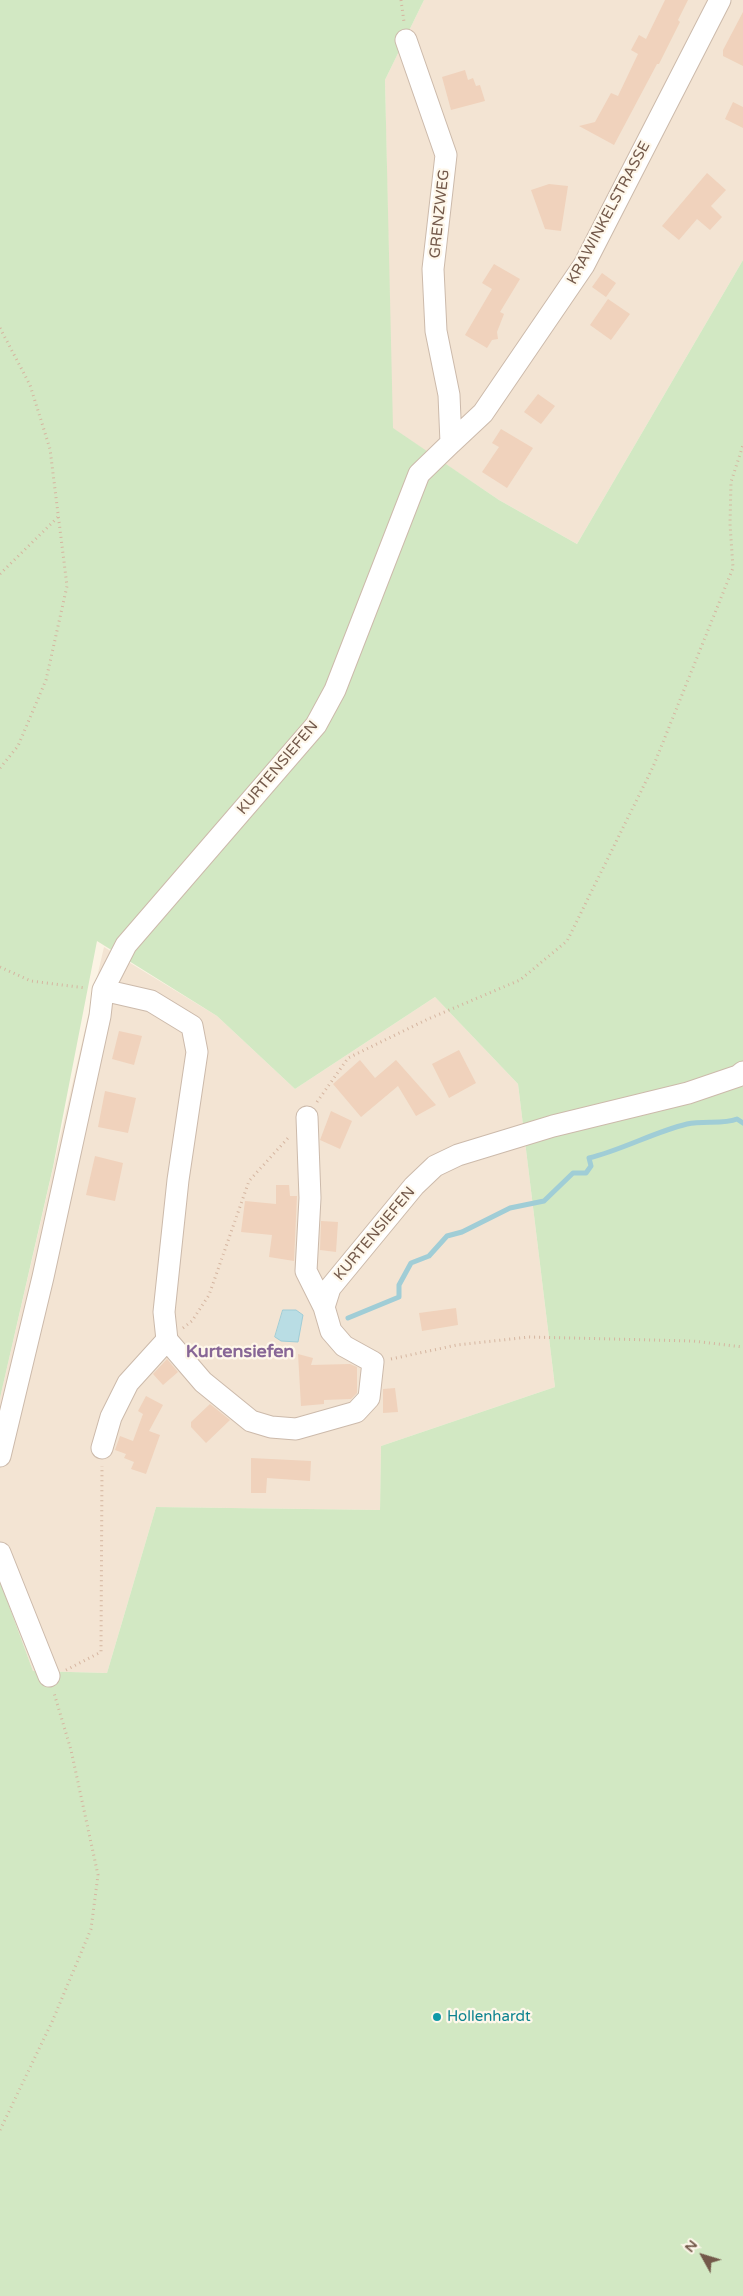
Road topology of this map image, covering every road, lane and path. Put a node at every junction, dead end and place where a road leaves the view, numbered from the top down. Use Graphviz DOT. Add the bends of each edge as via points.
graph roads {
  1 [pos="720,0"];
  2 [pos="406,40"];
  3 [pos="0,328"];
  4 [pos="451,443"];
  5 [pos="743,445"];
  6 [pos="60,514"];
  7 [pos="0,574"];
  8 [pos="0,768"];
  9 [pos="0,967"];
  10 [pos="103,990"];
  11 [pos="743,1072"];
  12 [pos="307,1117"];
  13 [pos="324,1307"];
  14 [pos="167,1340"];
  15 [pos="743,1347"];
  16 [pos="373,1362"];
  17 [pos="102,1448"];
  18 [pos="0,1456"];
  19 [pos="0,1553"];
  20 [pos="48,1676"];
  21 [pos="0,2130"];
  1 -- 4 [label="street, KRAWINKELSTRASSE" via="584,265 483,413"];
  2 -- 4 [label="street, GRENZWEG" via="446,155 434,269 436,331 449,395"];
  3 -- 6 [label="path" via="30,385 50,449"];
  4 -- 10 [label="street, KURTENSIEFEN" via="419,474 335,690 316,725 126,944"];
  5 -- 12 [label="path" via="731,482 733,568 653,766 566,941 520,980 348,1058"];
  6 -- 7 [label="path"];
  6 -- 8 [label="path" via="68,586 46,680 18,746"];
  9 -- 10 [label="path" via="31,981"];
  10 -- 14 [label="street" via="151,1001 192,1026 197,1052 178,1180 164,1312"];
  10 -- 18 [label="street, KURTENSIEFEN" via="43,1277"];
  11 -- 13 [label="street, KURTENSIEFEN" via="688,1094 553,1126 458,1155 435,1166 414,1186 330,1288"];
  12 -- 13 [label="street" via="310,1198 306,1271"];
  12 -- 14 [label="path" via="249,1181 209,1295 192,1321"];
  13 -- 16 [label="street" via="331,1331 344,1346"];
  14 -- 16 [label="street" via="203,1382 250,1421 271,1427 296,1429 356,1412 369,1398"];
  14 -- 17 [label="street" via="128,1383 111,1417"];
  15 -- 16 [label="path" via="693,1341 529,1337 457,1345"];
  17 -- 20 [label="path" via="101,1652"];
  19 -- 20 [label="street"];
  20 -- 21 [label="path" via="71,1750 98,1875 91,1930 52,2022"];
}
